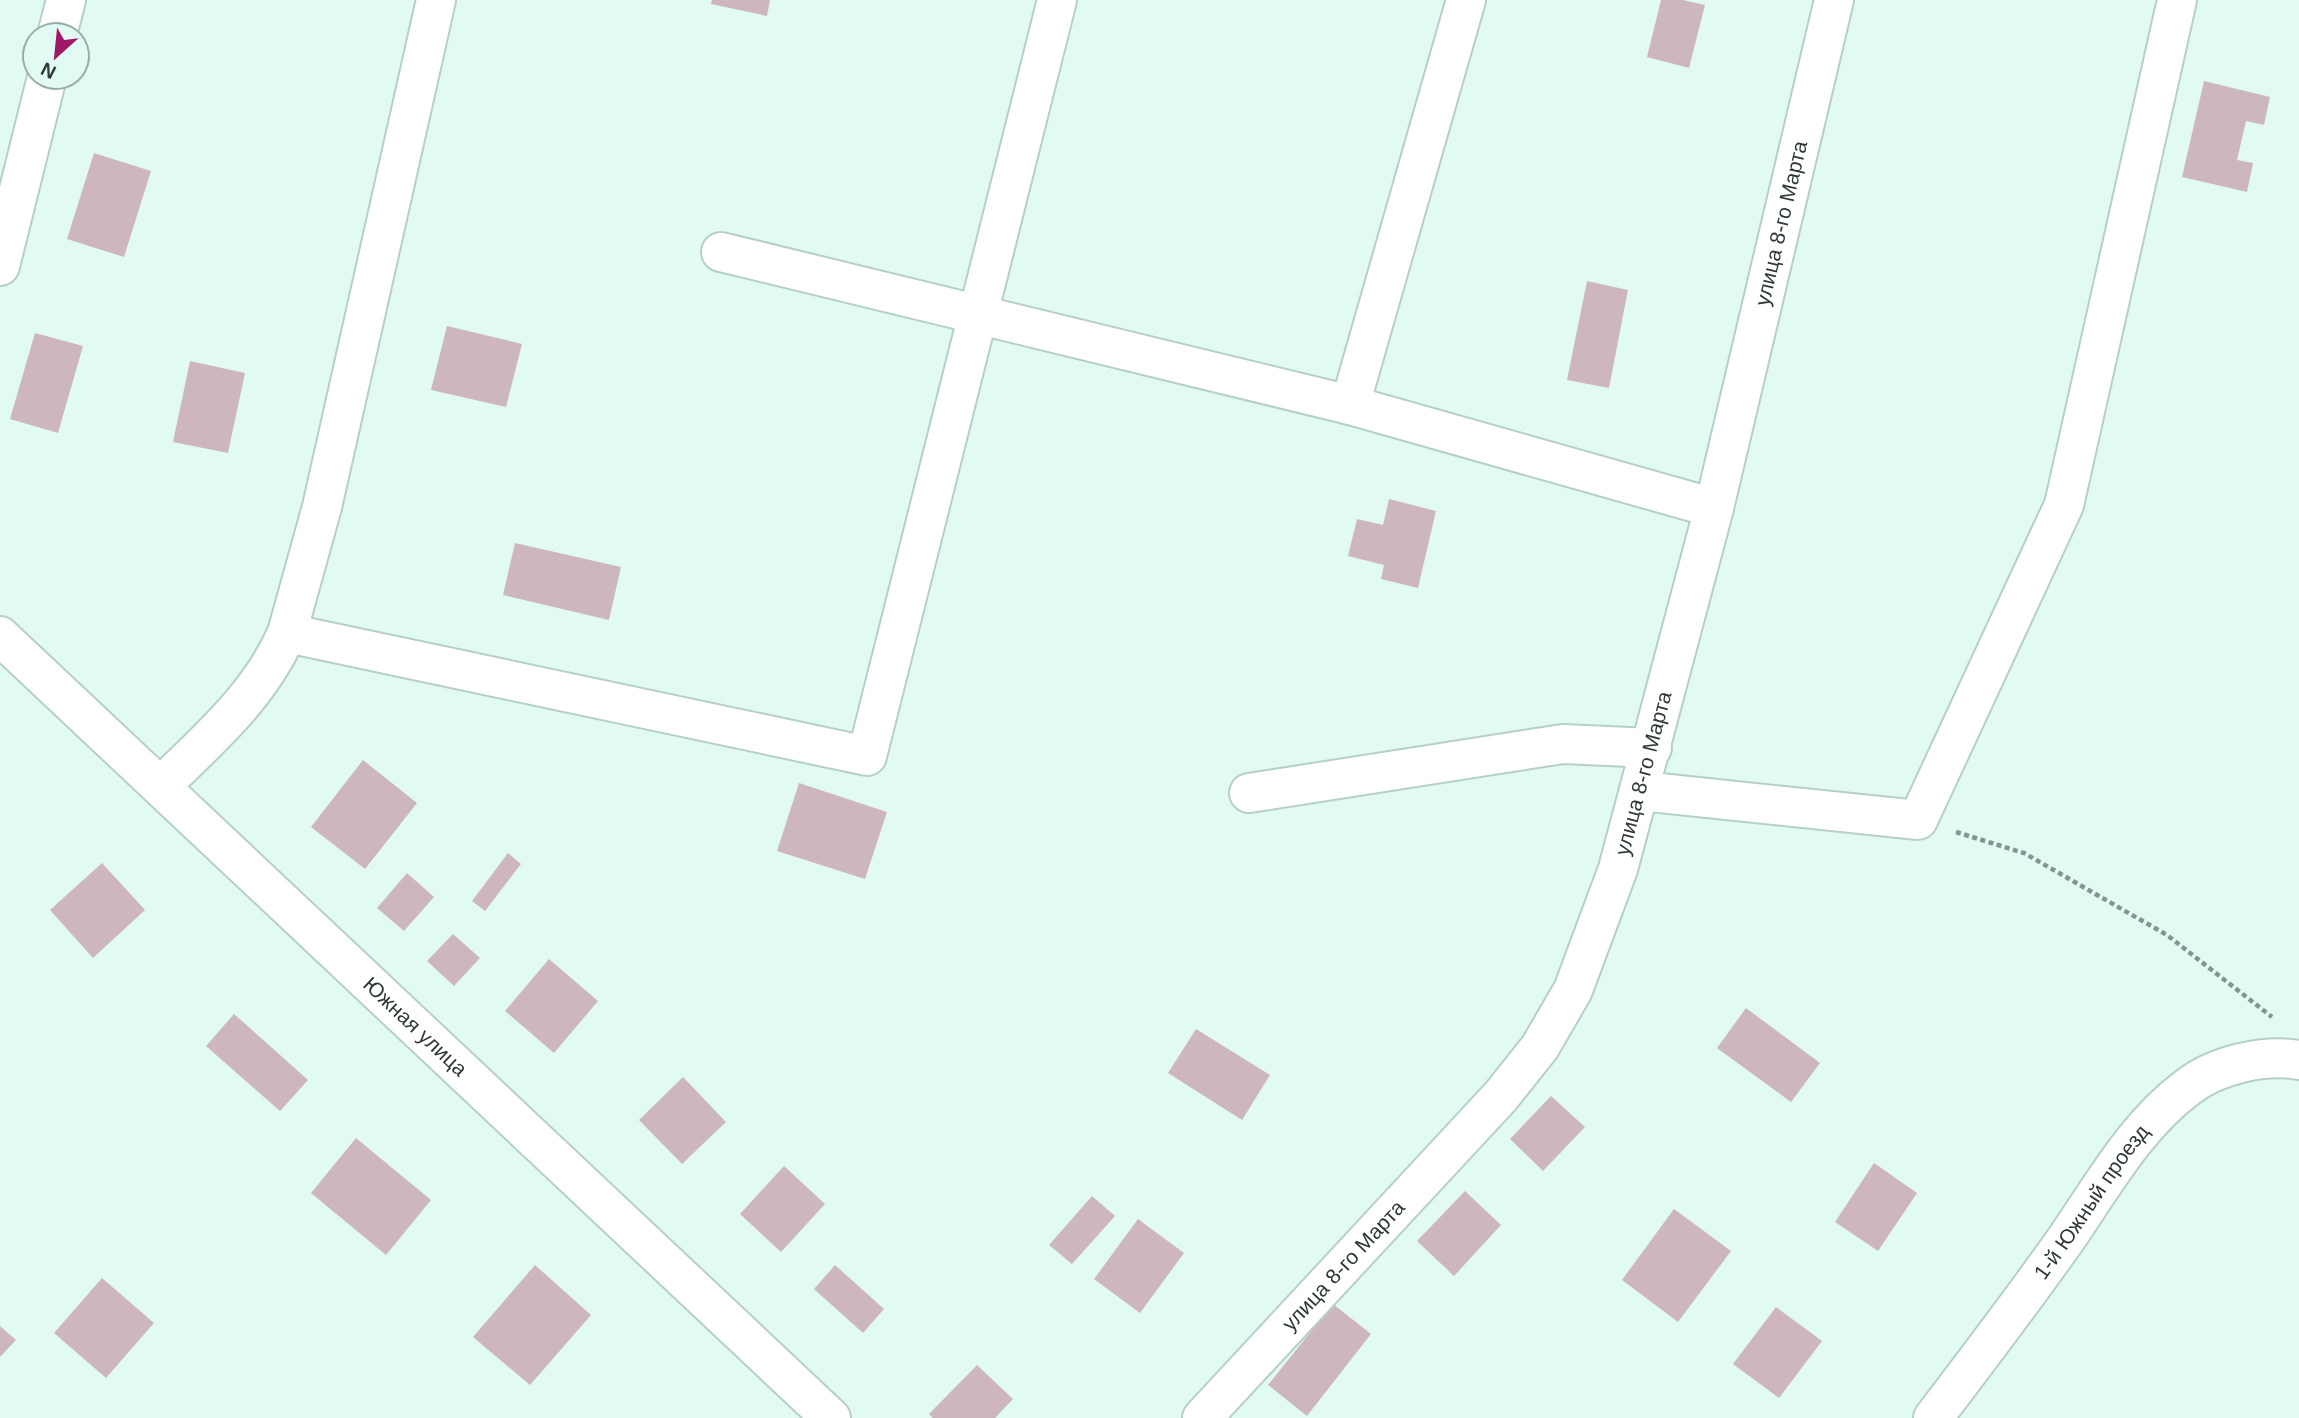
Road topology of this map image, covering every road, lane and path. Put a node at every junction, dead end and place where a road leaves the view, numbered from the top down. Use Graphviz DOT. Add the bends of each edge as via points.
graph roads {
  1 [pos="66,0"];
  2 [pos="436,0"];
  3 [pos="1057,0"];
  4 [pos="1466,0"];
  5 [pos="1833,0"];
  6 [pos="2177,0"];
  7 [pos="61,21"];
  8 [pos="44,91"];
  9 [pos="721,252"];
  10 [pos="0,266"];
  11 [pos="978,315"];
  12 [pos="1350,405"];
  13 [pos="1714,508"];
  14 [pos="287,633"];
  15 [pos="0,636"];
  16 [pos="1652,748"];
  17 [pos="162,785"];
  18 [pos="1640,791"];
  19 [pos="1249,793"];
  20 [pos="1918,821"];
  21 [pos="2279,1022"];
  22 [pos="2299,1060"];
  23 [pos="831,1418"];
  24 [pos="1202,1418"];
  25 [pos="1933,1418"];
  1 -- 7 [label="street"];
  2 -- 14 [label="street" via="322,507"];
  3 -- 11 [label="street"];
  4 -- 12 [label="street"];
  5 -- 13 [label="street, улица 8-го Марта"];
  6 -- 20 [label="street" via="2064,505"];
  8 -- 10 [label="street"];
  9 -- 11 [label="street"];
  11 -- 12 [label="street"];
  11 -- 14 [label="street" via="867,756"];
  12 -- 13 [label="street"];
  13 -- 16 [label="street, улица 8-го Марта"];
  14 -- 17 [label="street" via="270,668 244,702"];
  15 -- 17 [label="street, Южная улица"];
  16 -- 18 [label="street, улица 8-го Марта"];
  16 -- 19 [label="street" via="1563,744"];
  17 -- 23 [label="street, Южная улица"];
  18 -- 20 [label="street"];
  18 -- 24 [label="street, улица 8-го Марта" via="1590,952 1540,1047 1501,1096"];
  20 -- 21 [label="path" via="2024,852 2166,934"];
  22 -- 25 [label="street, 1-й Южный проезд" via="2271,1059 2215,1071 2171,1100 2132,1144"];
}
